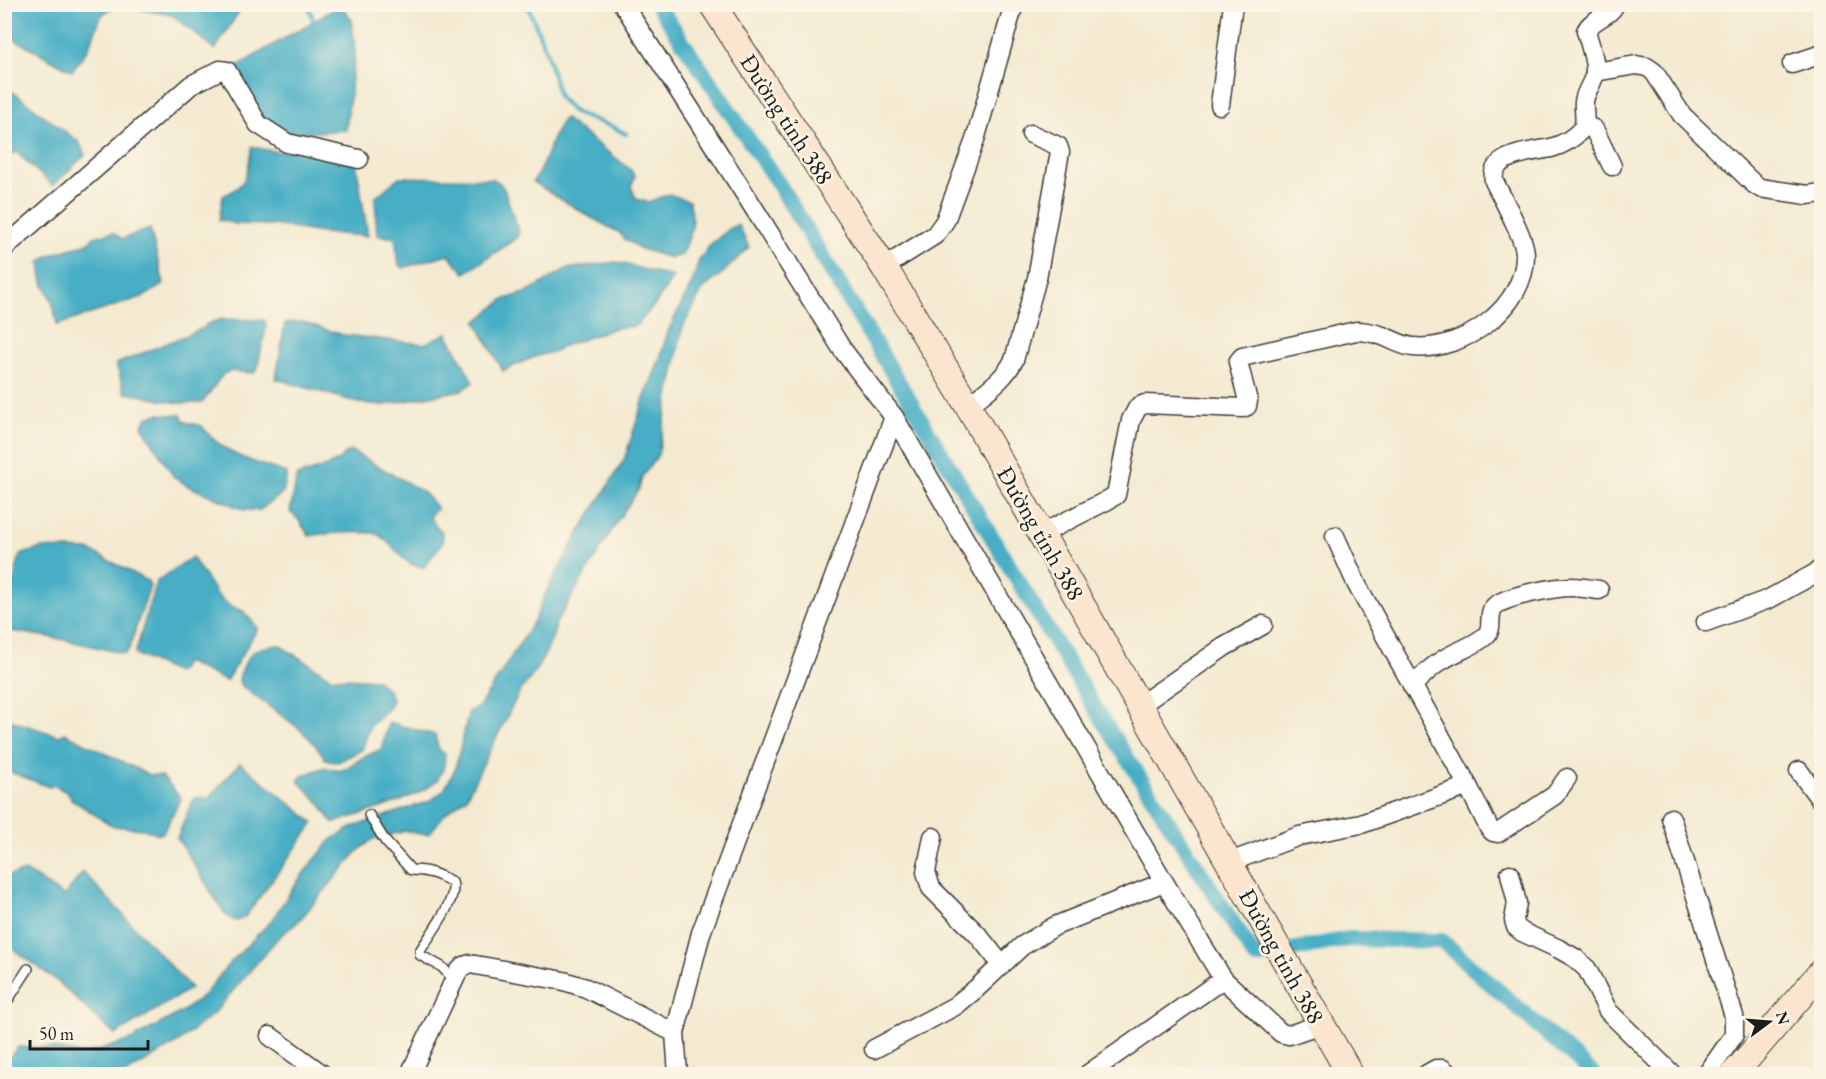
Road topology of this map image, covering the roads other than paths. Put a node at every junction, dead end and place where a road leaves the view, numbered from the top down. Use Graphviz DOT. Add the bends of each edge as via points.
graph roads {
  1 [pos="623,4"];
  2 [pos="712,4"];
  3 [pos="1014,4"];
  4 [pos="1233,4"];
  5 [pos="1615,4"];
  6 [pos="1821,54"];
  7 [pos="1792,64"];
  8 [pos="1595,72"];
  9 [pos="1220,105"];
  10 [pos="1584,125"];
  11 [pos="1031,134"];
  12 [pos="359,159"];
  13 [pos="1612,166"];
  14 [pos="1821,194"];
  15 [pos="4,248"];
  16 [pos="884,267"];
  17 [pos="968,406"];
  18 [pos="894,417"];
  19 [pos="1041,534"];
  20 [pos="1335,536"];
  21 [pos="1821,567"];
  22 [pos="1599,590"];
  23 [pos="1706,622"];
  24 [pos="1263,625"];
  25 [pos="1412,686"];
  26 [pos="1140,705"];
  27 [pos="1798,771"];
  28 [pos="1567,778"];
  29 [pos="1468,786"];
  30 [pos="1821,802"];
  31 [pos="369,815"];
  32 [pos="1671,818"];
  33 [pos="933,837"];
  34 [pos="1230,862"];
  35 [pos="1510,874"];
  36 [pos="1164,882"];
  37 [pos="1001,964"];
  38 [pos="28,969"];
  39 [pos="1821,971"];
  40 [pos="450,976"];
  41 [pos="1223,980"];
  42 [pos="4,1006"];
  43 [pos="1321,1024"];
  44 [pos="675,1033"];
  45 [pos="270,1036"];
  46 [pos="874,1049"];
  47 [pos="322,1074"];
  48 [pos="410,1074"];
  49 [pos="678,1074"];
  50 [pos="1088,1074"];
  51 [pos="1350,1074"];
  52 [pos="1427,1074"];
  53 [pos="1449,1074"];
  54 [pos="1672,1074"];
  55 [pos="1707,1074"];
  56 [pos="1734,1074"];
  1 -- 18 [label="street" via="842,349"];
  2 -- 16 [label="main road, Đường tỉnh 388"];
  3 -- 16 [label="street" via="975,140 945,221 935,235"];
  4 -- 9 [label="street"];
  5 -- 8 [label="street" via="1586,31"];
  6 -- 7 [label="street"];
  8 -- 10 [label="street" via="1584,101"];
  8 -- 14 [label="street" via="1636,65 1647,67 1682,115 1754,184 1760,188"];
  10 -- 13 [label="street" via="1594,129"];
  10 -- 19 [label="street" via="1566,142 1515,155 1492,173 1525,250 1524,264 1514,293 1502,311 1478,331 1446,343 1414,348 1356,330 1242,357 1238,362 1246,406 1138,407 1131,420 1116,495"];
  11 -- 17 [label="street" via="1058,146 1060,152 1037,278 1014,360 1003,377"];
  12 -- 15 [label="street" via="287,143 258,124 227,71 220,70 191,85"];
  16 -- 17 [label="main road, Đường tỉnh 388"];
  17 -- 19 [label="main road, Đường tỉnh 388"];
  18 -- 36 [label="street"];
  18 -- 44 [label="street" via="701,933"];
  19 -- 26 [label="main road, Đường tỉnh 388"];
  20 -- 25 [label="street"];
  21 -- 23 [label="street" via="1769,599"];
  22 -- 25 [label="street" via="1557,588 1499,603 1491,612 1487,635 1443,659"];
  24 -- 26 [label="street"];
  25 -- 29 [label="street"];
  26 -- 34 [label="main road, Đường tỉnh 388"];
  27 -- 30 [label="street"];
  28 -- 29 [label="street" via="1555,795 1498,833 1489,828"];
  29 -- 34 [label="street" via="1361,824 1299,836"];
  31 -- 40 [label="lane" via="385,841 411,870 438,874 452,882 454,892 449,904 420,951 420,955"];
  32 -- 55 [label="street" via="1734,1016 1734,1035"];
  33 -- 37 [label="street" via="926,872 931,888"];
  34 -- 43 [label="main road, Đường tỉnh 388"];
  35 -- 54 [label="street" via="1517,903 1516,927 1575,958 1587,969 1608,1011"];
  36 -- 37 [label="street" via="1055,926"];
  36 -- 41 [label="street"];
  37 -- 46 [label="street" via="955,1006"];
  38 -- 42 [label="lane"];
  39 -- 56 [label="main road"];
  41 -- 43 [label="street" via="1281,1034"];
  41 -- 50 [label="street"];
  43 -- 51 [label="main road, Đường tỉnh 388"];
  44 -- 48 [label="street" via="586,988 470,963 458,972"];
  44 -- 49 [label="street"];
  45 -- 47 [label="street"];
  52 -- 53 [label="street" via="1437,1069"];
}
